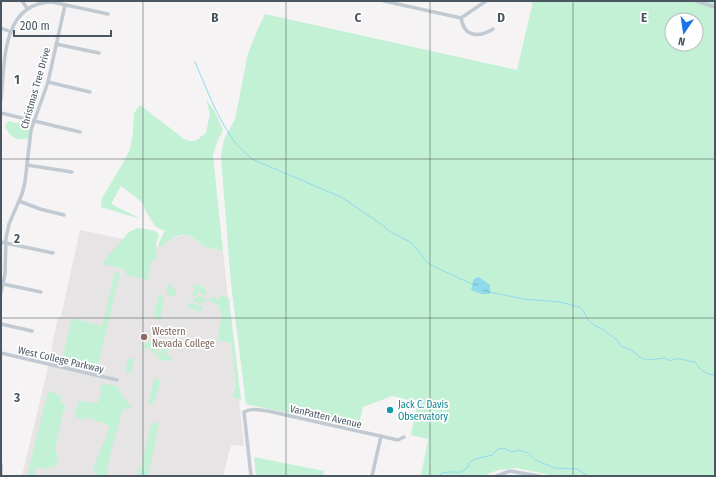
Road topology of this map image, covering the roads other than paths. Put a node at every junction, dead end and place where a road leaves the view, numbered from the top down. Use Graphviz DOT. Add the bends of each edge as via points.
graph roads {
  1 [pos="22,1"];
  2 [pos="384,1"];
  3 [pos="486,1"];
  4 [pos="696,1"];
  5 [pos="65,5"];
  6 [pos="715,7"];
  7 [pos="27,8"];
  8 [pos="108,14"];
  9 [pos="460,18"];
  10 [pos="1,28"];
  11 [pos="493,29"];
  12 [pos="11,32"];
  13 [pos="56,44"];
  14 [pos="98,53"];
  15 [pos="2,68"];
  16 [pos="48,82"];
  17 [pos="90,92"];
  18 [pos="1,100"];
  19 [pos="1,113"];
  20 [pos="34,120"];
  21 [pos="80,132"];
  22 [pos="27,165"];
  23 [pos="72,172"];
  24 [pos="19,201"];
  25 [pos="64,215"];
  26 [pos="3,243"];
  27 [pos="54,253"];
  28 [pos="3,284"];
  29 [pos="41,292"];
  30 [pos="1,293"];
  31 [pos="1,324"];
  32 [pos="32,331"];
  33 [pos="1,353"];
  34 [pos="117,380"];
  35 [pos="381,436"];
  36 [pos="404,437"];
  37 [pos="1,465"];
  38 [pos="1,476"];
  39 [pos="251,476"];
  40 [pos="372,476"];
  41 [pos="497,476"];
  42 [pos="539,476"];
  1 -- 7 [label="street"];
  2 -- 9 [label="street"];
  3 -- 9 [label="street"];
  4 -- 6 [label="street"];
  5 -- 7 [label="street" via="44,2"];
  5 -- 8 [label="street"];
  5 -- 13 [label="street, Christmas Tree Drive"];
  7 -- 12 [label="street" via="16,19"];
  9 -- 11 [label="street" via="463,26 473,34 481,35"];
  10 -- 12 [label="street"];
  12 -- 15 [label="street"];
  13 -- 14 [label="street"];
  13 -- 16 [label="street, Christmas Tree Drive"];
  15 -- 18 [label="street"];
  16 -- 17 [label="street"];
  16 -- 20 [label="street, Christmas Tree Drive"];
  19 -- 20 [label="street"];
  20 -- 21 [label="street"];
  20 -- 22 [label="street, Christmas Tree Drive"];
  22 -- 23 [label="street"];
  22 -- 24 [label="street, Christmas Tree Drive"];
  24 -- 25 [label="street" via="40,210"];
  24 -- 26 [label="street, Christmas Tree Drive"];
  26 -- 27 [label="street"];
  26 -- 28 [label="street, Christmas Tree Drive"];
  28 -- 29 [label="street"];
  28 -- 30 [label="street, Christmas Tree Drive"];
  31 -- 32 [label="street"];
  33 -- 34 [label="street, West College Parkway"];
  35 -- 36 [label="street, VanPatten Avenue" via="398,440"];
  35 -- 39 [label="street, VanPatten Avenue" via="257,409 244,412"];
  35 -- 40 [label="street"];
  37 -- 38 [label="street"];
  41 -- 42 [label="street" via="510,471"];
}
